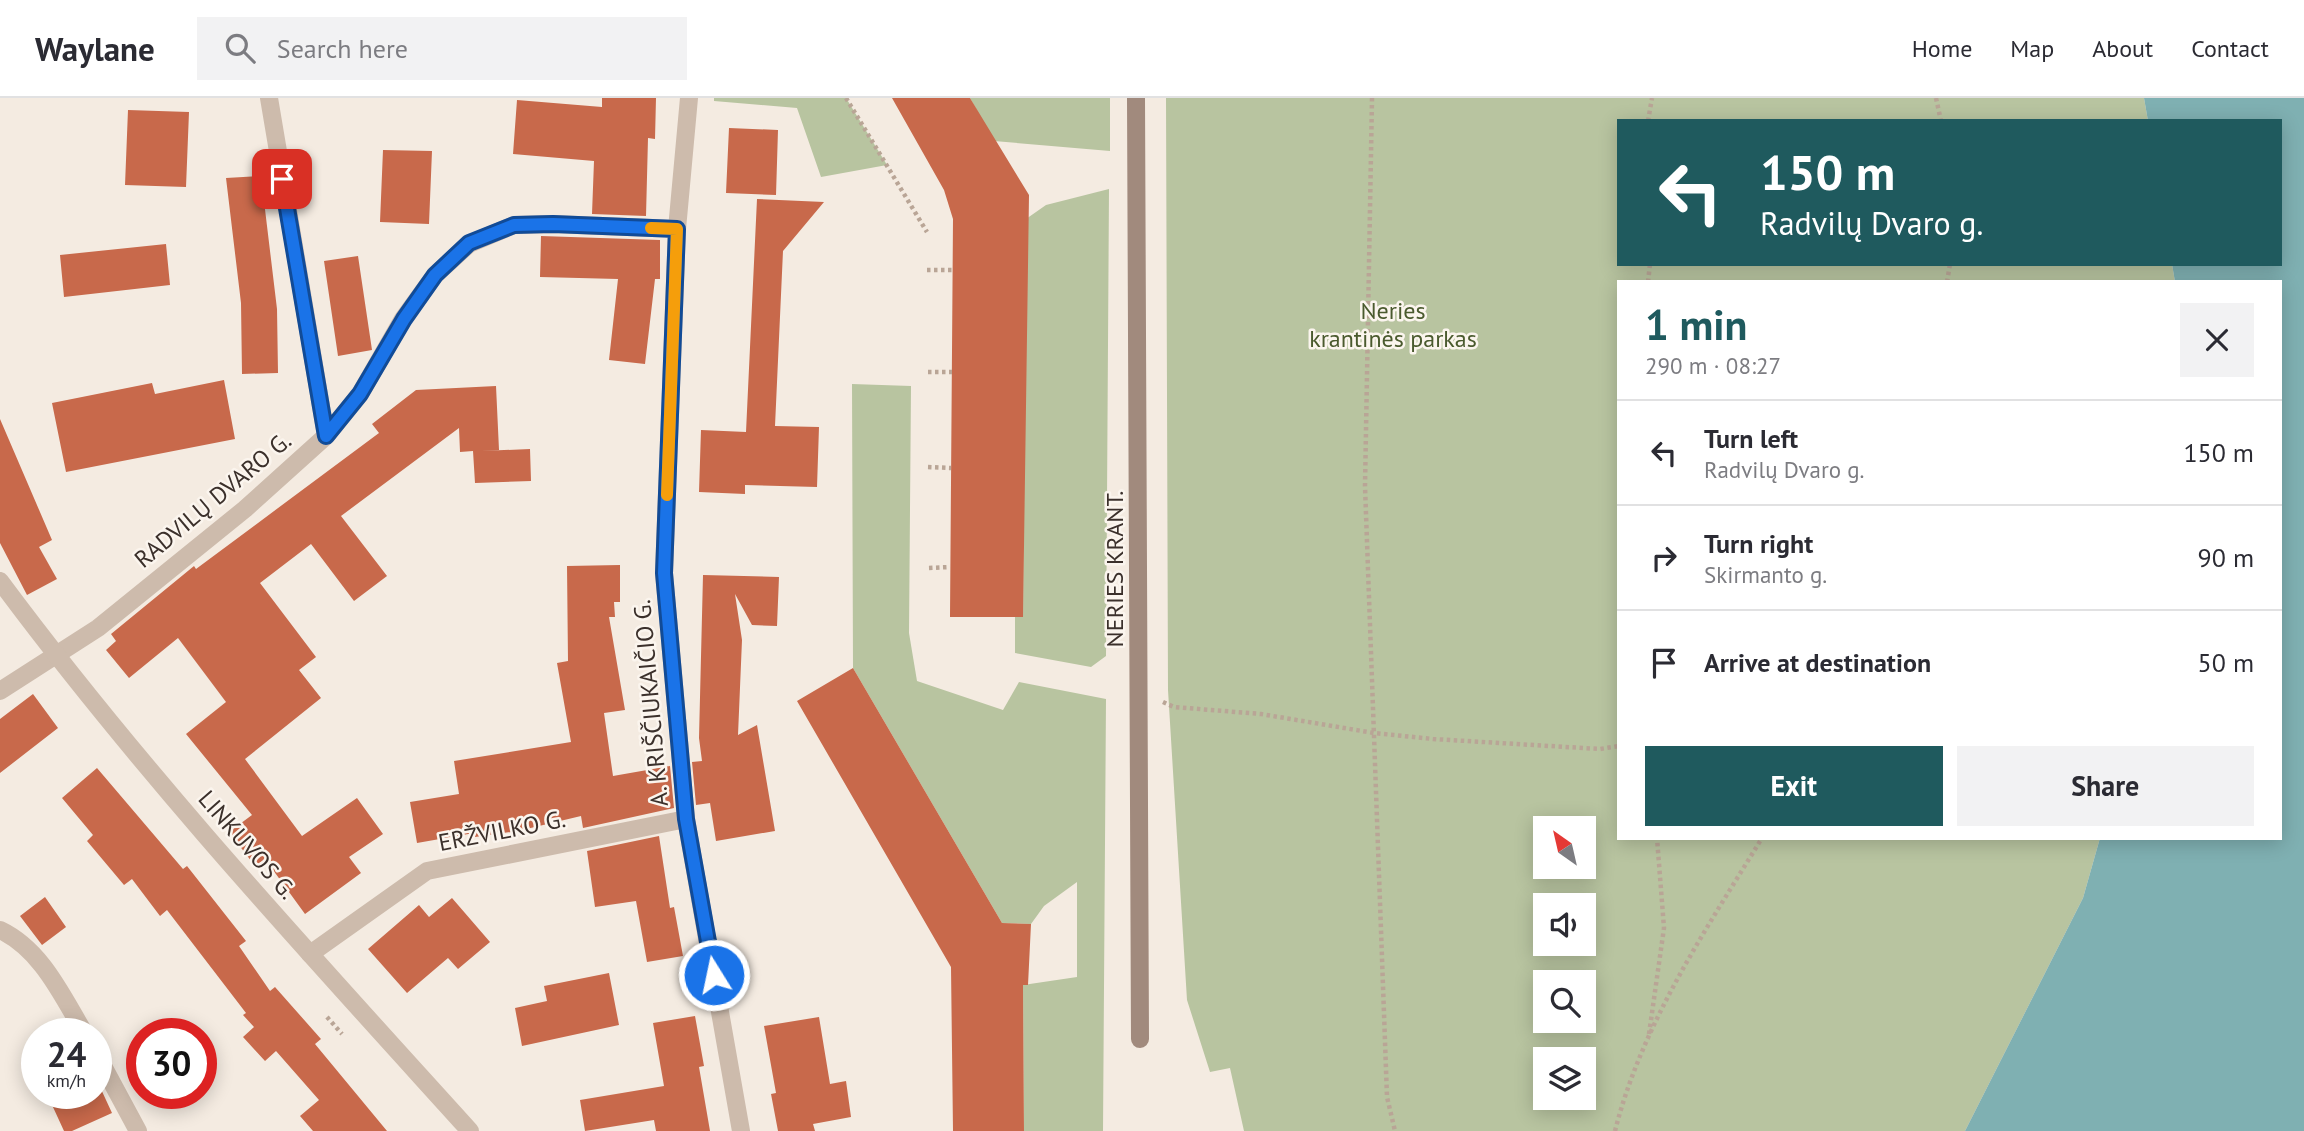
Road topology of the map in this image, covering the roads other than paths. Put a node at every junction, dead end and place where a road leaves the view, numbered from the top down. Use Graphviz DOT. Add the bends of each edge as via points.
graph roads {
  1 [pos="269,98"];
  2 [pos="689,98"];
  3 [pos="1136,98"];
  4 [pos="677,229"];
  5 [pos="326,436"];
  6 [pos="0,581"];
  7 [pos="55,656"];
  8 [pos="0,691"];
  9 [pos="686,819"];
  10 [pos="0,930"];
  11 [pos="310,954"];
  12 [pos="75,1018"];
  13 [pos="1140,1040"];
  14 [pos="112,1083"];
  15 [pos="138,1131"];
  16 [pos="470,1131"];
  17 [pos="741,1131"];
  1 -- 5 [label="street"];
  2 -- 4 [label="street, A. KRIŠČIUKAIČIO G."];
  3 -- 13 [label="main road, NERIES KRANT."];
  4 -- 5 [label="street, RADVILŲ DVARO G." via="514,225 469,243 435,275 360,394"];
  4 -- 9 [label="street, A. KRIŠČIUKAIČIO G." via="664,573"];
  5 -- 7 [label="street, RADVILŲ DVARO G." via="245,509 98,628"];
  6 -- 7 [label="street, LINKUVOS G."];
  7 -- 8 [label="street, RADVILŲ DVARO G."];
  7 -- 11 [label="street, LINKUVOS G."];
  9 -- 11 [label="street, ERŽVILKO G." via="427,871"];
  9 -- 17 [label="street, A. KRIŠČIUKAIČIO G."];
  10 -- 12 [label="street" via="17,939 46,970"];
  11 -- 16 [label="street, LINKUVOS G."];
  14 -- 15 [label="street"];
}
